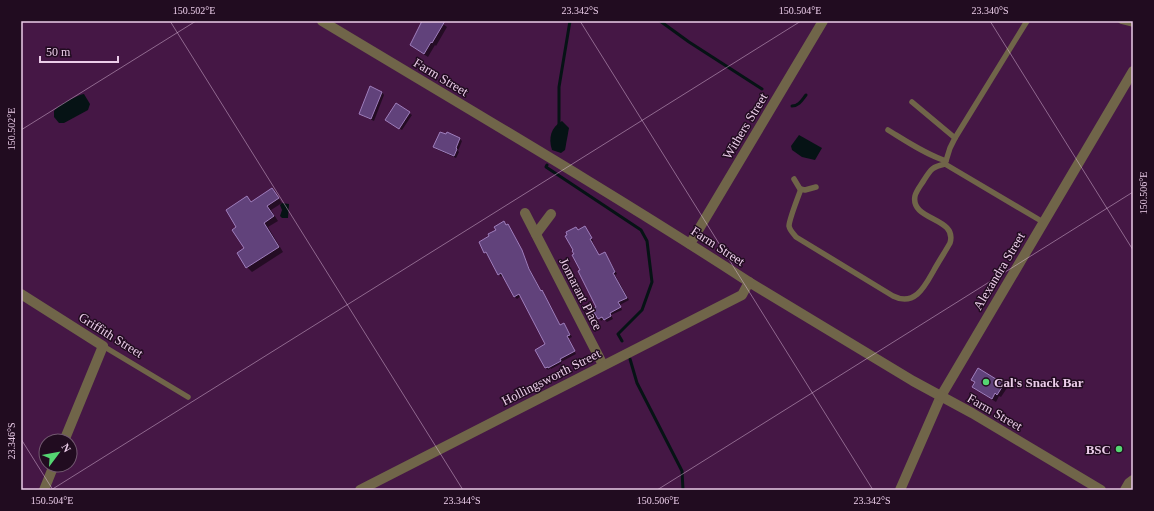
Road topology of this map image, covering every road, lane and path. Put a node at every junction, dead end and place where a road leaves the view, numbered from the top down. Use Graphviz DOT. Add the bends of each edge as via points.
graph roads {
  1 [pos="322,21"];
  2 [pos="823,21"];
  3 [pos="1027,21"];
  4 [pos="1121,21"];
  5 [pos="1133,24"];
  6 [pos="1133,71"];
  7 [pos="912,102"];
  8 [pos="888,130"];
  9 [pos="955,138"];
  10 [pos="945,162"];
  11 [pos="794,179"];
  12 [pos="816,187"];
  13 [pos="801,189"];
  14 [pos="525,213"];
  15 [pos="551,214"];
  16 [pos="1043,222"];
  17 [pos="536,234"];
  18 [pos="690,244"];
  19 [pos="749,282"];
  20 [pos="21,294"];
  21 [pos="104,346"];
  22 [pos="603,365"];
  23 [pos="941,396"];
  24 [pos="188,397"];
  25 [pos="67,433"];
  26 [pos="51,473"];
  27 [pos="1133,480"];
  28 [pos="1098,489"];
  29 [pos="44,490"];
  30 [pos="360,490"];
  31 [pos="900,490"];
  32 [pos="1125,490"];
  1 -- 18 [label="street, Farm Street"];
  2 -- 18 [label="street, Withers Street"];
  3 -- 9 [label="lane"];
  4 -- 5 [label="lane"];
  6 -- 16 [label="street, Alexandra Street"];
  7 -- 9 [label="lane"];
  8 -- 10 [label="lane"];
  9 -- 10 [label="lane"];
  10 -- 13 [label="lane" via="930,171 915,194 914,202 919,210 945,226 952,238 923,290 906,299 900,300 796,238 789,226"];
  10 -- 16 [label="lane"];
  11 -- 13 [label="lane"];
  12 -- 13 [label="lane"];
  14 -- 17 [label="street, Jomarant Place"];
  15 -- 17 [label="street"];
  16 -- 23 [label="street, Alexandra Street"];
  17 -- 22 [label="street, Jomarant Place"];
  18 -- 19 [label="street, Farm Street"];
  19 -- 22 [label="street, Hollingsworth Street" via="742,295"];
  19 -- 23 [label="street, Farm Street"];
  20 -- 21 [label="street, Griffith Street"];
  21 -- 24 [label="lane, Griffith Street"];
  21 -- 25 [label="street"];
  22 -- 30 [label="street, Hollingsworth Street"];
  23 -- 28 [label="street, Farm Street"];
  23 -- 31 [label="street, Alexandra Street"];
  26 -- 29 [label="street"];
  27 -- 32 [label="street"];
}
